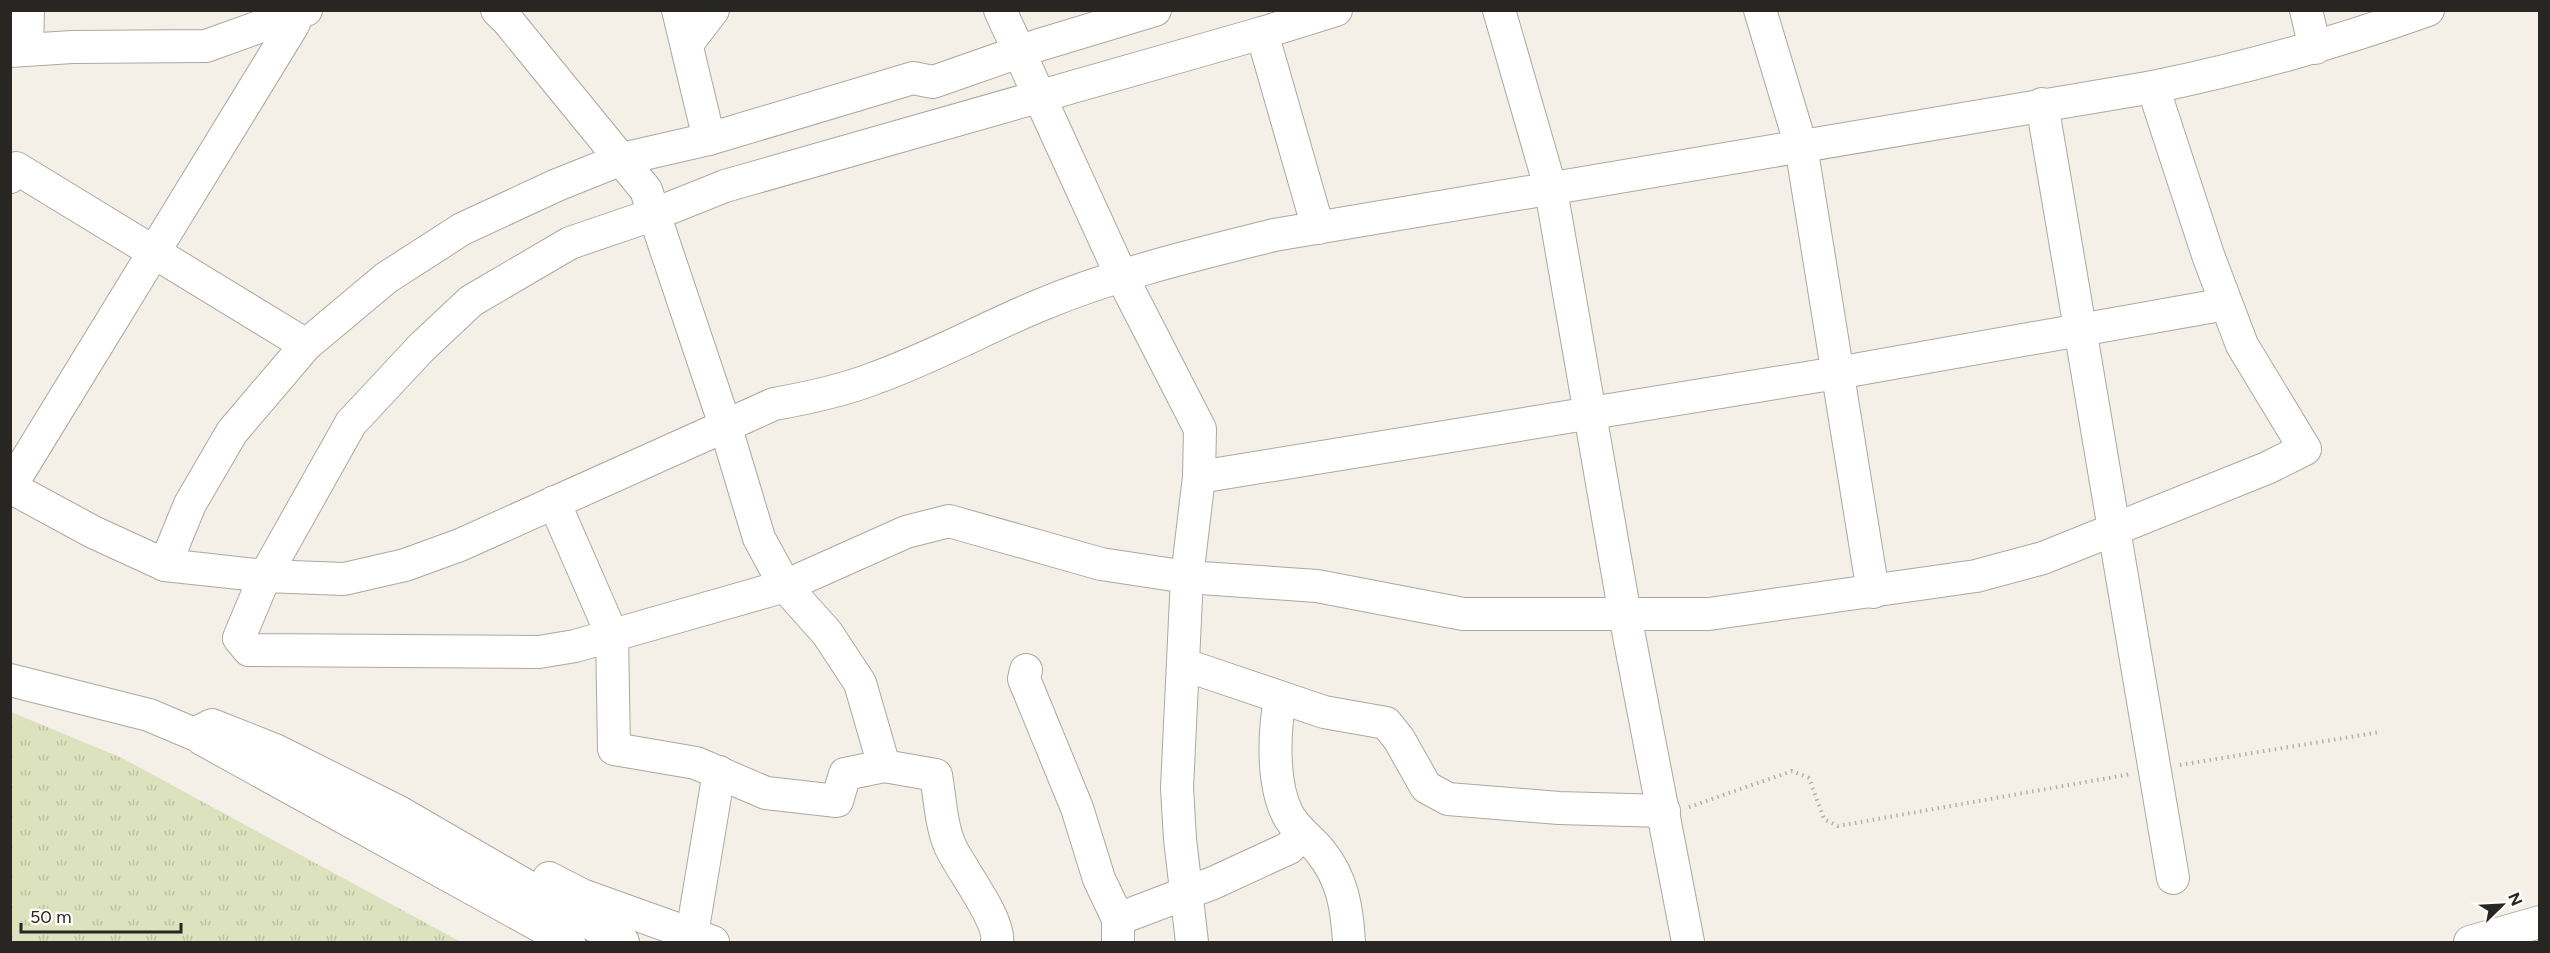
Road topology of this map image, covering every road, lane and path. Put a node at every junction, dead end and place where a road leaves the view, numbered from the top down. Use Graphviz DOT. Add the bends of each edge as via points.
graph roads {
  1 [pos="28,10"];
  2 [pos="497,10"];
  3 [pos="678,10"];
  4 [pos="713,10"];
  5 [pos="1000,10"];
  6 [pos="1155,10"];
  7 [pos="1336,10"];
  8 [pos="1499,10"];
  9 [pos="1760,10"];
  10 [pos="2306,10"];
  11 [pos="2428,10"];
  12 [pos="302,12"];
  13 [pos="1262,33"];
  14 [pos="687,44"];
  15 [pos="2315,48"];
  16 [pos="19,50"];
  17 [pos="1020,53"];
  18 [pos="2153,87"];
  19 [pos="1039,96"];
  20 [pos="2042,104"];
  21 [pos="709,139"];
  22 [pos="1801,146"];
  23 [pos="622,159"];
  24 [pos="10,177"];
  25 [pos="1551,189"];
  26 [pos="655,214"];
  27 [pos="1318,228"];
  28 [pos="154,253"];
  29 [pos="1121,275"];
  30 [pos="2226,304"];
  31 [pos="2080,331"];
  32 [pos="306,345"];
  33 [pos="1837,373"];
  34 [pos="1590,414"];
  35 [pos="725,425"];
  36 [pos="1199,477"];
  37 [pos="10,487"];
  38 [pos="554,502"];
  39 [pos="2115,528"];
  40 [pos="165,565"];
  41 [pos="265,576"];
  42 [pos="1187,577"];
  43 [pos="785,586"];
  44 [pos="1873,592"];
  45 [pos="1625,615"];
  46 [pos="612,634"];
  47 [pos="1183,668"];
  48 [pos="1026,670"];
  49 [pos="10,680"];
  50 [pos="1280,699"];
  51 [pos="2380,732"];
  52 [pos="194,734"];
  53 [pos="884,766"];
  54 [pos="2154,770"];
  55 [pos="718,772"];
  56 [pos="1664,811"];
  57 [pos="1302,833"];
  58 [pos="479,860"];
  59 [pos="2173,878"];
  60 [pos="1187,893"];
  61 [pos="2540,922"];
  62 [pos="1118,931"];
  63 [pos="702,938"];
  64 [pos="569,942"];
  65 [pos="623,942"];
  66 [pos="997,942"];
  67 [pos="1192,942"];
  68 [pos="1349,942"];
  69 [pos="1688,942"];
  70 [pos="2470,942"];
  1 -- 16 [label="street"];
  2 -- 23 [label="street"];
  3 -- 14 [label="street"];
  4 -- 14 [label="street"];
  5 -- 17 [label="street"];
  6 -- 17 [label="street"];
  7 -- 13 [label="street"];
  8 -- 25 [label="street"];
  9 -- 22 [label="street"];
  10 -- 15 [label="street"];
  11 -- 15 [label="street"];
  12 -- 16 [label="street" via="206,46"];
  12 -- 28 [label="street"];
  13 -- 19 [label="street"];
  13 -- 27 [label="street"];
  14 -- 21 [label="street"];
  15 -- 18 [label="street"];
  17 -- 19 [label="street"];
  17 -- 21 [label="street" via="933,82 913,78"];
  18 -- 20 [label="street"];
  18 -- 30 [label="street"];
  19 -- 26 [label="street" via="724,186"];
  19 -- 29 [label="street"];
  20 -- 22 [label="street"];
  20 -- 31 [label="street"];
  21 -- 23 [label="street"];
  22 -- 25 [label="street"];
  22 -- 33 [label="street"];
  23 -- 26 [label="street" via="646,190"];
  23 -- 32 [label="street" via="462,229 386,279"];
  24 -- 28 [label="street" via="16,168"];
  25 -- 27 [label="street"];
  25 -- 34 [label="street"];
  26 -- 35 [label="street"];
  26 -- 41 [label="street" via="570,243 471,302 421,348 351,423"];
  27 -- 29 [label="street" via="1263,238"];
  28 -- 32 [label="street"];
  28 -- 37 [label="street"];
  29 -- 35 [label="street" via="1039,305 876,378 826,394 774,404"];
  29 -- 36 [label="street" via="1200,429"];
  30 -- 31 [label="street"];
  30 -- 39 [label="street" via="2242,345 2306,449"];
  31 -- 33 [label="street"];
  31 -- 39 [label="street"];
  32 -- 40 [label="street" via="232,432 190,504"];
  33 -- 34 [label="street"];
  33 -- 44 [label="street"];
  34 -- 36 [label="street"];
  34 -- 45 [label="street"];
  35 -- 38 [label="street"];
  35 -- 43 [label="street" via="759,538"];
  36 -- 42 [label="street"];
  37 -- 40 [label="street"];
  38 -- 41 [label="street" via="405,565 344,579"];
  38 -- 46 [label="street"];
  39 -- 44 [label="street" via="2043,558 1987,573"];
  39 -- 54 [label="street"];
  40 -- 41 [label="street"];
  41 -- 46 [label="street" via="239,638 249,650 539,652"];
  42 -- 43 [label="street" via="1101,564 949,521 906,532"];
  42 -- 45 [label="street" via="1317,586 1462,615"];
  42 -- 47 [label="street"];
  43 -- 46 [label="street"];
  43 -- 53 [label="street" via="827,633 860,683"];
  44 -- 45 [label="street" via="1708,614"];
  45 -- 56 [label="street"];
  46 -- 55 [label="street" via="614,749 696,763"];
  47 -- 50 [label="street" via="1197,669"];
  47 -- 60 [label="street" via="1177,788"];
  48 -- 62 [label="street" via="1024,679 1077,808"];
  49 -- 52 [label="street" via="149,715"];
  50 -- 56 [label="street" via="1386,723 1426,787 1448,799"];
  50 -- 57 [label="street" via="1274,732 1280,787 1287,813"];
  51 -- 54 [label="path"];
  52 -- 58 [label="street" via="212,725 275,750 399,812"];
  52 -- 64 [label="street"];
  53 -- 55 [label="street" via="845,774 837,801 766,794"];
  53 -- 66 [label="street" via="936,775 950,846 991,920"];
  54 -- 56 [label="path" via="1838,826 1824,819 1809,778 1792,771 1688,807"];
  54 -- 59 [label="street"];
  55 -- 63 [label="street"];
  56 -- 69 [label="street"];
  57 -- 60 [label="street" via="1289,848"];
  57 -- 68 [label="street" via="1321,852 1338,880 1347,906"];
  58 -- 63 [label="street" via="504,856 582,895"];
  58 -- 65 [label="street"];
  60 -- 62 [label="street"];
  60 -- 67 [label="street"];
  61 -- 70 [label="street"];
}
